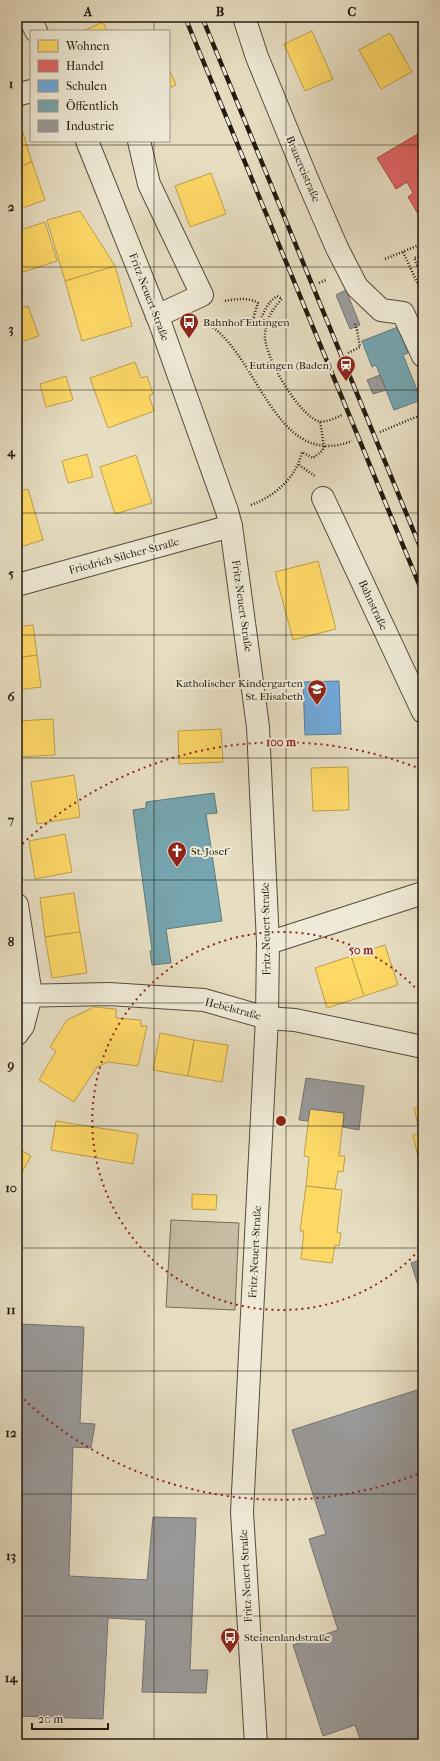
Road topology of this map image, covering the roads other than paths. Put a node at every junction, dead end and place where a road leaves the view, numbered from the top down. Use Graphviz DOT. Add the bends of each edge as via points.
graph roads {
  1 [pos="29,17"];
  2 [pos="244,17"];
  3 [pos="36,30"];
  4 [pos="30,91"];
  5 [pos="17,95"];
  6 [pos="86,142"];
  7 [pos="139,142"];
  8 [pos="157,316"];
  9 [pos="423,356"];
  10 [pos="323,498"];
  11 [pos="229,519"];
  12 [pos="17,585"];
  13 [pos="423,712"];
  14 [pos="423,893"];
  15 [pos="17,906"];
  16 [pos="268,943"];
  17 [pos="24,995"];
  18 [pos="268,1018"];
  19 [pos="17,1034"];
  20 [pos="423,1047"];
  21 [pos="256,1744"];
  1 -- 3 [label="street"];
  2 -- 9 [label="street, Brauereistraße" via="257,57 337,248 357,287 382,310 403,313"];
  4 -- 5 [label="street"];
  6 -- 8 [label="street, Fritz-Neuert-Straße"];
  7 -- 8 [label="street" via="149,184 202,295"];
  8 -- 11 [label="street, Fritz-Neuert-Straße"];
  10 -- 13 [label="street, Bahnstraße"];
  11 -- 12 [label="street, Friedrich-Silcher-Straße"];
  11 -- 16 [label="street, Fritz-Neuert-Straße" via="258,727"];
  14 -- 16 [label="street"];
  15 -- 17 [label="street"];
  16 -- 18 [label="street, Fritz-Neuert-Straße"];
  17 -- 18 [label="street, Hebelstraße" via="109,994 204,1000"];
  17 -- 19 [label="street" via="23,1026"];
  18 -- 20 [label="street, Hebelstraße" via="295,1020"];
  18 -- 21 [label="street, Fritz-Neuert-Straße" via="242,1512"];
}
